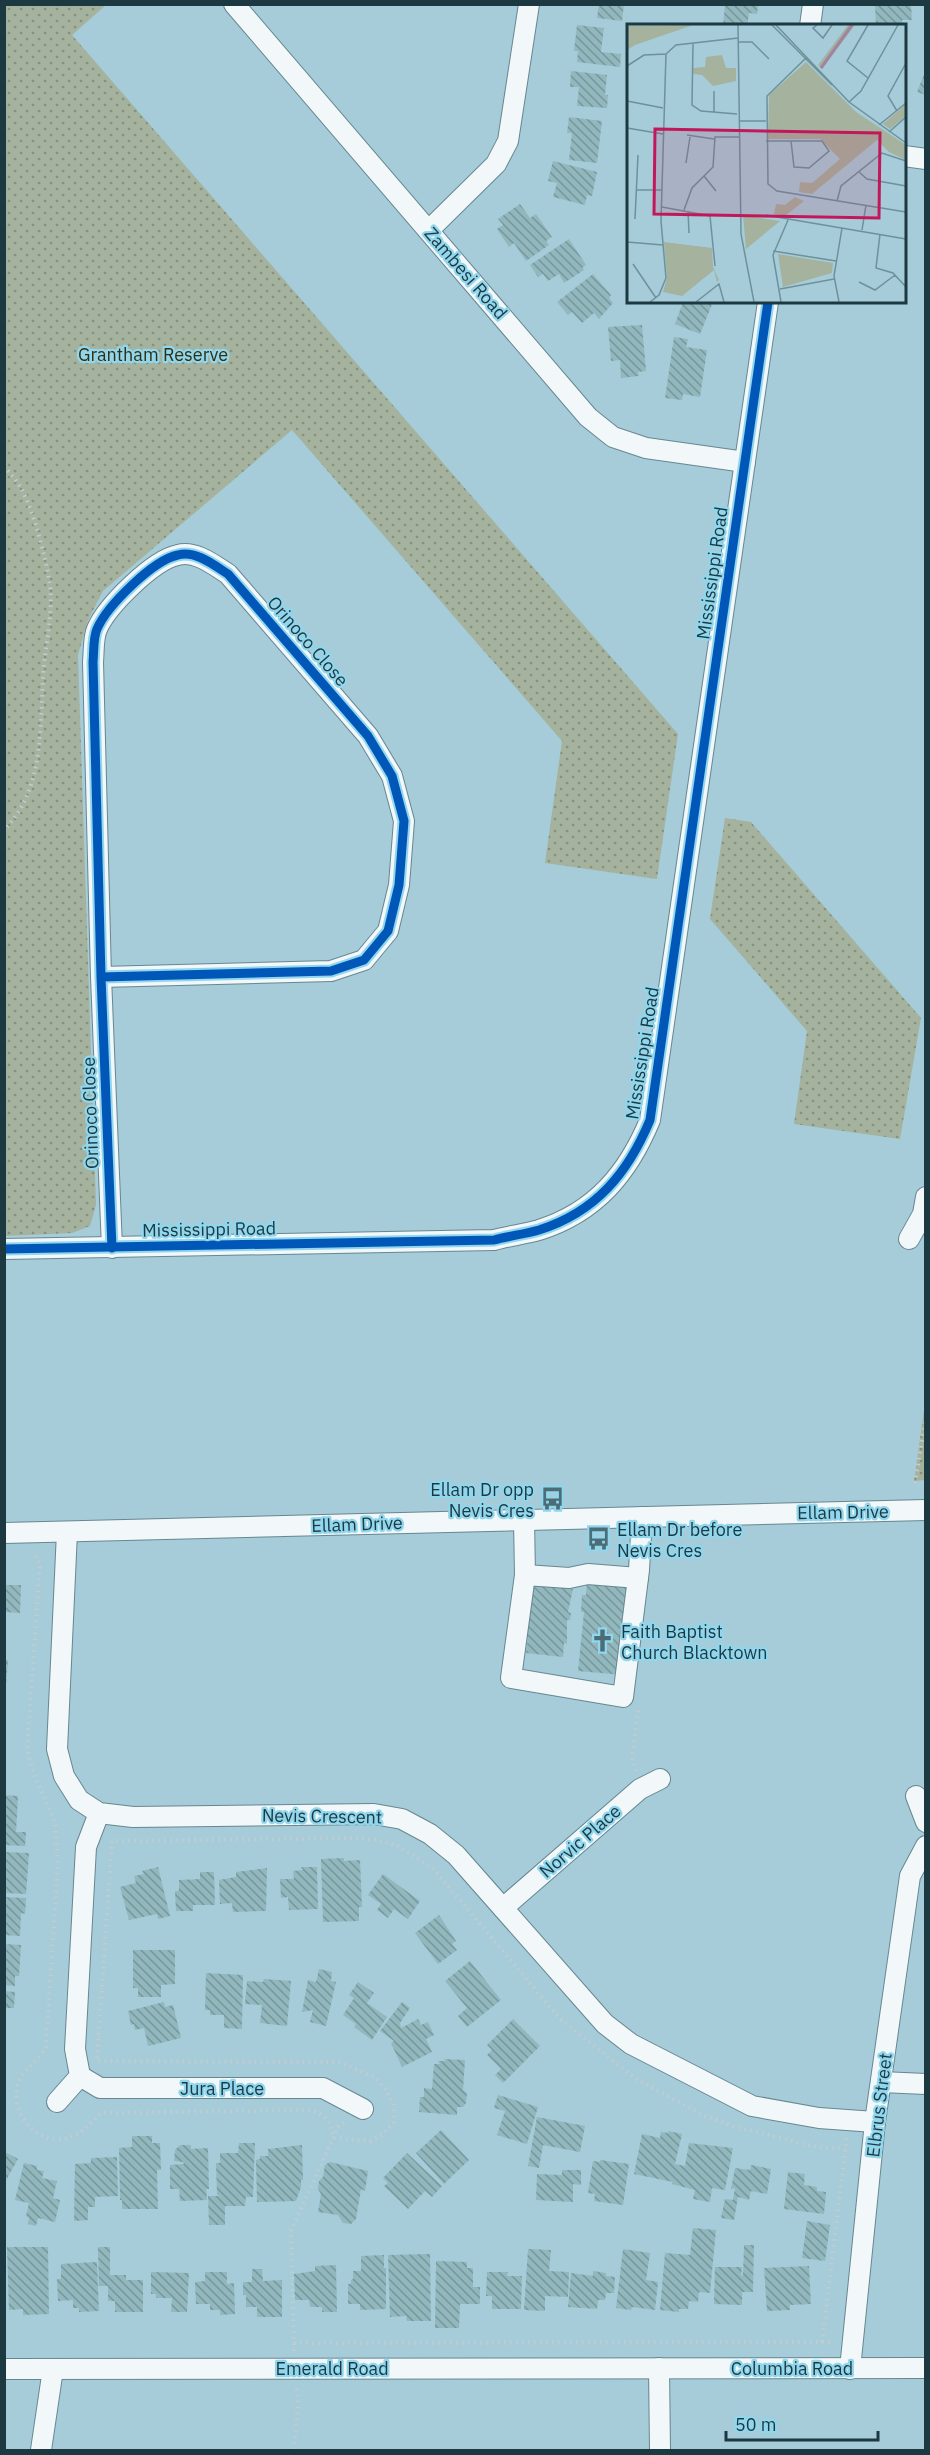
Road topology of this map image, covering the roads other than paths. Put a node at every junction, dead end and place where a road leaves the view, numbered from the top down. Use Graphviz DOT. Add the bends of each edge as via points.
graph roads {
  1 [pos="234,4"];
  2 [pos="529,4"];
  3 [pos="813,4"];
  4 [pos="810,24"];
  5 [pos="906,156"];
  6 [pos="926,159"];
  7 [pos="429,230"];
  8 [pos="768,303"];
  9 [pos="745,462"];
  10 [pos="101,977"];
  11 [pos="926,1197"];
  12 [pos="909,1239"];
  13 [pos="112,1248"];
  14 [pos="4,1249"];
  15 [pos="926,1510"];
  16 [pos="642,1517"];
  17 [pos="524,1520"];
  18 [pos="67,1532"];
  19 [pos="4,1533"];
  20 [pos="525,1575"];
  21 [pos="638,1578"];
  22 [pos="660,1779"];
  23 [pos="916,1796"];
  24 [pos="99,1814"];
  25 [pos="926,1822"];
  26 [pos="926,1846"];
  27 [pos="503,1908"];
  28 [pos="80,2076"];
  29 [pos="881,2082"];
  30 [pos="926,2084"];
  31 [pos="57,2102"];
  32 [pos="363,2109"];
  33 [pos="876,2122"];
  34 [pos="659,2368"];
  35 [pos="926,2368"];
  36 [pos="4,2369"];
  37 [pos="53,2369"];
  38 [pos="850,2369"];
  39 [pos="41,2451"];
  40 [pos="660,2451"];
  1 -- 7 [label="street, Zambesi Road"];
  2 -- 7 [label="street" via="508,141 496,164"];
  3 -- 4 [label="street"];
  5 -- 6 [label="street"];
  7 -- 9 [label="street, Zambesi Road" via="588,417 613,437 646,448"];
  8 -- 9 [label="street, Mississippi Road"];
  9 -- 13 [label="street, Mississippi Road" via="650,1120 637,1150 616,1180 580,1212 540,1229 494,1240"];
  10 -- 10 [label="street, Orinoco Close" via="93,662 96,630 112,606 156,565 179,554 204,559 228,574 368,736 392,776 404,820 399,885 388,931 364,960 331,971"];
  10 -- 13 [label="street, Orinoco Close"];
  11 -- 12 [label="street" via="923,1214"];
  13 -- 14 [label="street, Mississippi Road"];
  15 -- 16 [label="street, Ellam Drive"];
  16 -- 17 [label="street, Ellam Drive"];
  16 -- 21 [label="street"];
  17 -- 18 [label="street, Ellam Drive"];
  17 -- 20 [label="street"];
  18 -- 19 [label="street, Ellam Drive"];
  18 -- 24 [label="street" via="57,1749 64,1776 79,1800"];
  20 -- 21 [label="street"];
  20 -- 21 [label="street" via="511,1678 623,1697"];
  22 -- 27 [label="street, Norvic Place" via="640,1789"];
  23 -- 25 [label="street"];
  24 -- 27 [label="street, Nevis Crescent" via="346,1813 402,1820 430,1834 456,1855"];
  24 -- 28 [label="street" via="86,1847 75,2049"];
  26 -- 29 [label="street, Elbrus Street" via="910,1876"];
  27 -- 33 [label="street, Nevis Crescent" via="605,2024 631,2044 752,2106 819,2118"];
  28 -- 31 [label="street"];
  28 -- 32 [label="street, Jura Place" via="100,2088 323,2088"];
  29 -- 30 [label="street"];
  29 -- 33 [label="street, Elbrus Street"];
  33 -- 38 [label="street, Elbrus Street"];
  34 -- 37 [label="street, Emerald Road"];
  34 -- 38 [label="street, Columbia Road"];
  34 -- 40 [label="street"];
  35 -- 38 [label="street, Columbia Road"];
  36 -- 37 [label="street, Emerald Road"];
  37 -- 39 [label="street"];
}
